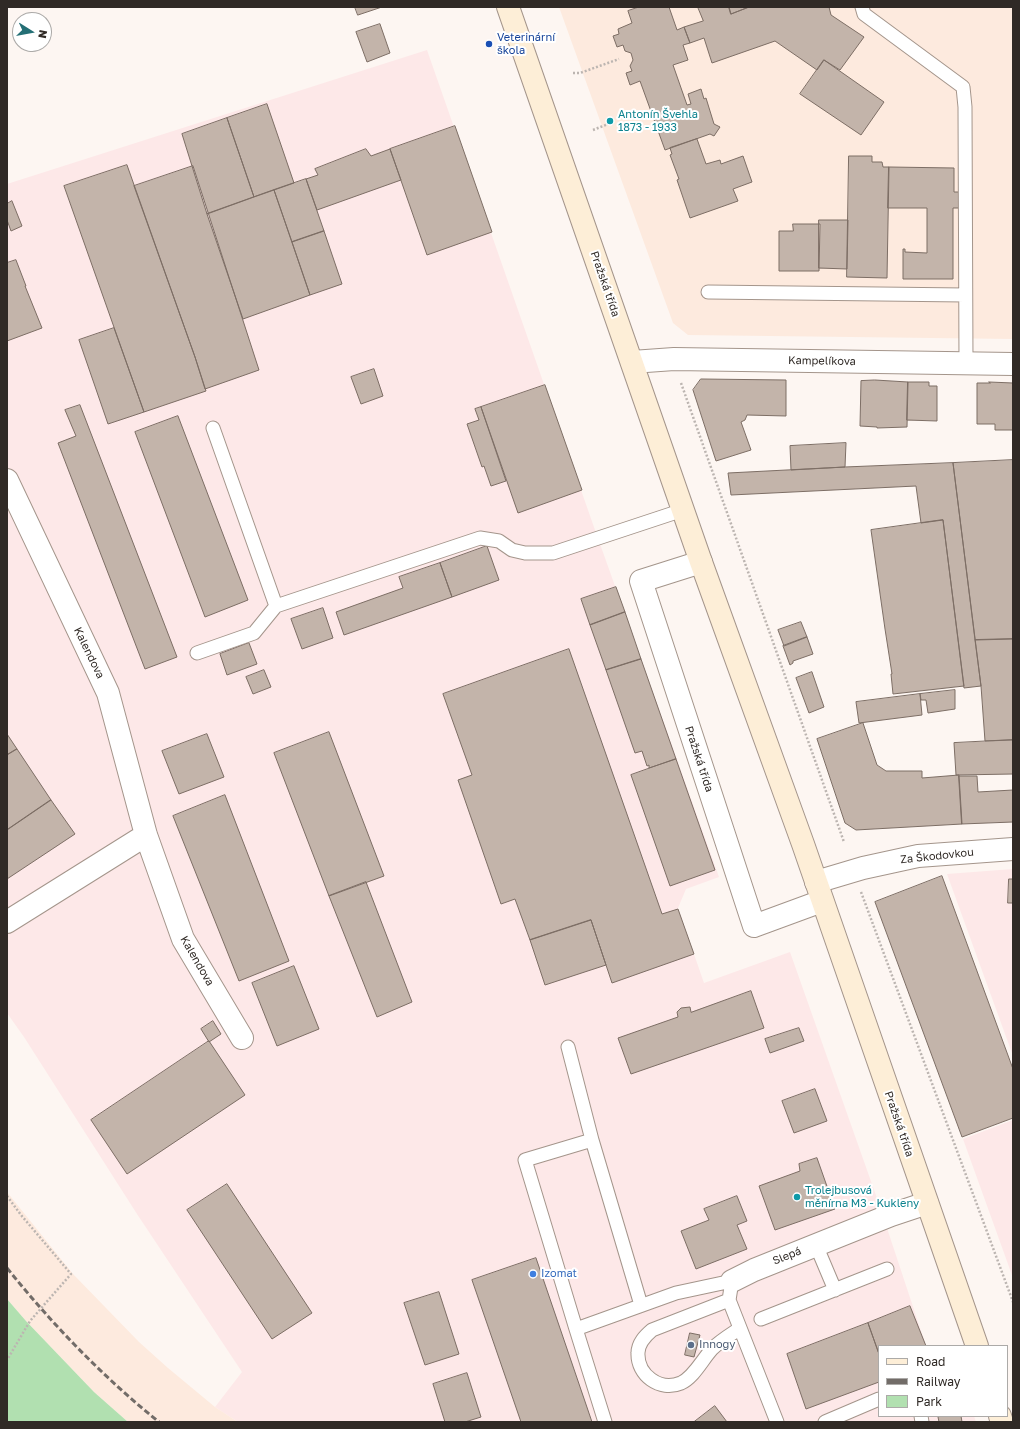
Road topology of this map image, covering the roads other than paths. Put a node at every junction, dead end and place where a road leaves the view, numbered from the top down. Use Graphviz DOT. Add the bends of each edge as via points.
graph roads {
  1 [pos="508,7"];
  2 [pos="862,7"];
  3 [pos="708,292"];
  4 [pos="965,295"];
  5 [pos="632,362"];
  6 [pos="966,363"];
  7 [pos="1013,364"];
  8 [pos="214,428"];
  9 [pos="7,480"];
  10 [pos="683,510"];
  11 [pos="701,562"];
  12 [pos="276,606"];
  13 [pos="197,653"];
  14 [pos="146,835"];
  15 [pos="1013,849"];
  16 [pos="819,892"];
  17 [pos="7,922"];
  18 [pos="242,1038"];
  19 [pos="568,1046"];
  20 [pos="592,1140"];
  21 [pos="927,1203"];
  22 [pos="816,1245"];
  23 [pos="887,1269"];
  24 [pos="730,1290"];
  25 [pos="835,1290"];
  26 [pos="642,1305"];
  27 [pos="761,1319"];
  28 [pos="576,1329"];
  29 [pos="739,1329"];
  30 [pos="977,1345"];
  31 [pos="878,1399"];
  32 [pos="605,1422"];
  33 [pos="777,1422"];
  34 [pos="825,1422"];
  1 -- 5 [label="street, Pražská třída"];
  2 -- 4 [label="lane" via="864,14 963,87"];
  3 -- 4 [label="lane"];
  4 -- 6 [label="lane"];
  5 -- 6 [label="street, Kampelíkova" via="674,359"];
  5 -- 10 [label="street, Pražská třída"];
  6 -- 7 [label="street, Kampelíkova"];
  8 -- 12 [label="lane"];
  9 -- 14 [label="street, Kalendova" via="108,693"];
  10 -- 11 [label="street, Pražská třída"];
  10 -- 12 [label="lane" via="553,553 525,553 512,550 499,542 480,538"];
  11 -- 16 [label="street, Pražská třída"];
  11 -- 16 [label="street, Pražská třída" via="641,581 754,926"];
  12 -- 13 [label="lane" via="254,633"];
  14 -- 17 [label="street"];
  14 -- 18 [label="street, Kalendova" via="183,939"];
  15 -- 16 [label="street, Za Škodovkou" via="911,857 854,870"];
  16 -- 21 [label="street, Pražská třída"];
  19 -- 20 [label="lane"];
  20 -- 26 [label="lane"];
  20 -- 28 [label="lane" via="525,1160"];
  21 -- 22 [label="street, Slepá"];
  21 -- 30 [label="street, Pražská třída"];
  22 -- 24 [label="street, Slepá" via="754,1270"];
  22 -- 25 [label="lane"];
  23 -- 25 [label="lane"];
  24 -- 26 [label="lane" via="676,1293"];
  24 -- 29 [label="lane"];
  24 -- 29 [label="lane" via="644,1336 638,1353 644,1372 649,1378 665,1386 680,1383 713,1348"];
  25 -- 27 [label="lane"];
  26 -- 28 [label="lane"];
  28 -- 32 [label="lane"];
  29 -- 33 [label="lane"];
  31 -- 34 [label="lane"];
}
